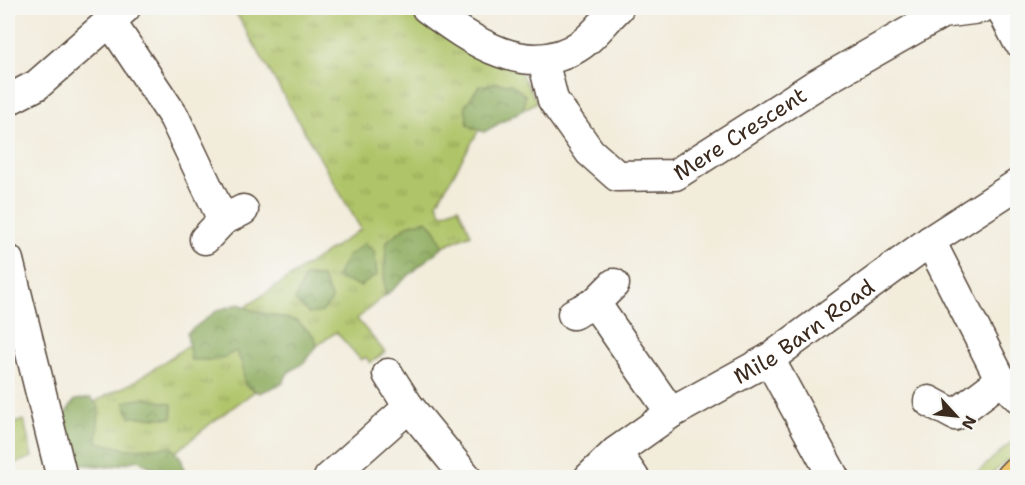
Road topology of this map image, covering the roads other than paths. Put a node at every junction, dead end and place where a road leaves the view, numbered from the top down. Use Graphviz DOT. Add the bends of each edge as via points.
graph roads {
  1 [pos="427,8"];
  2 [pos="618,8"];
  3 [pos="981,8"];
  4 [pos="1001,8"];
  5 [pos="118,14"];
  6 [pos="1017,41"];
  7 [pos="543,60"];
  8 [pos="8,100"];
  9 [pos="1017,184"];
  10 [pos="224,223"];
  11 [pos="930,241"];
  12 [pos="8,260"];
  13 [pos="594,300"];
  14 [pos="769,359"];
  15 [pos="388,374"];
  16 [pos="1009,388"];
  17 [pos="929,401"];
  18 [pos="409,407"];
  19 [pos="670,412"];
  20 [pos="616,452"];
  21 [pos="59,468"];
  22 [pos="1017,472"];
  23 [pos="329,477"];
  24 [pos="467,477"];
  25 [pos="589,477"];
  26 [pos="634,477"];
  27 [pos="834,477"];
  28 [pos="1012,477"];
  1 -- 7 [label="street" via="460,33 504,55"];
  2 -- 7 [label="street" via="581,45"];
  3 -- 7 [label="street, Mere Crescent" via="942,13 814,86 675,175 617,176 590,152 553,100"];
  4 -- 6 [label="street"];
  5 -- 8 [label="street" via="37,85"];
  5 -- 10 [label="street" via="174,117"];
  9 -- 11 [label="street, Mile Barn Road"];
  11 -- 14 [label="street, Mile Barn Road"];
  11 -- 16 [label="street"];
  12 -- 21 [label="street"];
  13 -- 19 [label="street"];
  14 -- 19 [label="street, Mile Barn Road"];
  14 -- 27 [label="street"];
  15 -- 18 [label="street"];
  16 -- 17 [label="street" via="955,415"];
  18 -- 23 [label="street"];
  18 -- 24 [label="street"];
  19 -- 20 [label="street, Mile Barn Road"];
  20 -- 25 [label="street, Mile Barn Road"];
  20 -- 26 [label="street"];
  22 -- 28 [label="highway"];
}
